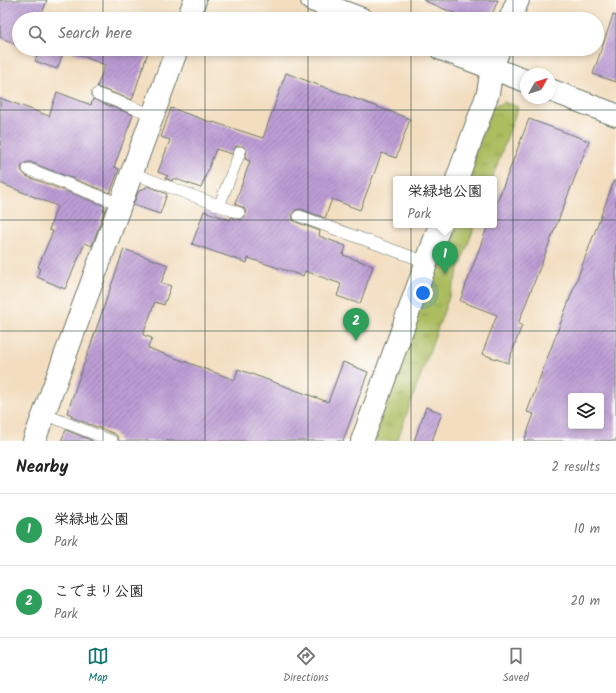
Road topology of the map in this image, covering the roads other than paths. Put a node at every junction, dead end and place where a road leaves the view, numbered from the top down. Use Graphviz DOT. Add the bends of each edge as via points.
graph roads {
  1 [pos="195,0"];
  2 [pos="312,0"];
  3 [pos="518,0"];
  4 [pos="191,12"];
  5 [pos="344,12"];
  6 [pos="513,12"];
  7 [pos="174,56"];
  8 [pos="479,56"];
  9 [pos="495,59"];
  10 [pos="520,77"];
  11 [pos="556,92"];
  12 [pos="97,94"];
  13 [pos="153,115"];
  14 [pos="616,115"];
  15 [pos="240,152"];
  16 [pos="28,169"];
  17 [pos="132,173"];
  18 [pos="458,176"];
  19 [pos="120,204"];
  20 [pos="219,206"];
  21 [pos="238,213"];
  22 [pos="299,216"];
  23 [pos="439,228"];
  24 [pos="426,262"];
  25 [pos="44,414"];
  26 [pos="34,441"];
  27 [pos="112,441"];
  28 [pos="362,441"];
  1 -- 4 [label="street"];
  2 -- 5 [label="street"];
  3 -- 6 [label="street"];
  7 -- 13 [label="street"];
  8 -- 9 [label="street"];
  9 -- 10 [label="street"];
  9 -- 18 [label="street" via="488,93"];
  11 -- 14 [label="street"];
  12 -- 13 [label="lane"];
  13 -- 17 [label="street"];
  15 -- 20 [label="lane"];
  16 -- 19 [label="lane"];
  17 -- 19 [label="street"];
  17 -- 20 [label="lane"];
  19 -- 25 [label="street"];
  20 -- 21 [label="lane"];
  22 -- 24 [label="lane"];
  23 -- 24 [label="street"];
  24 -- 28 [label="street"];
  25 -- 26 [label="street"];
  25 -- 27 [label="lane"];
}
